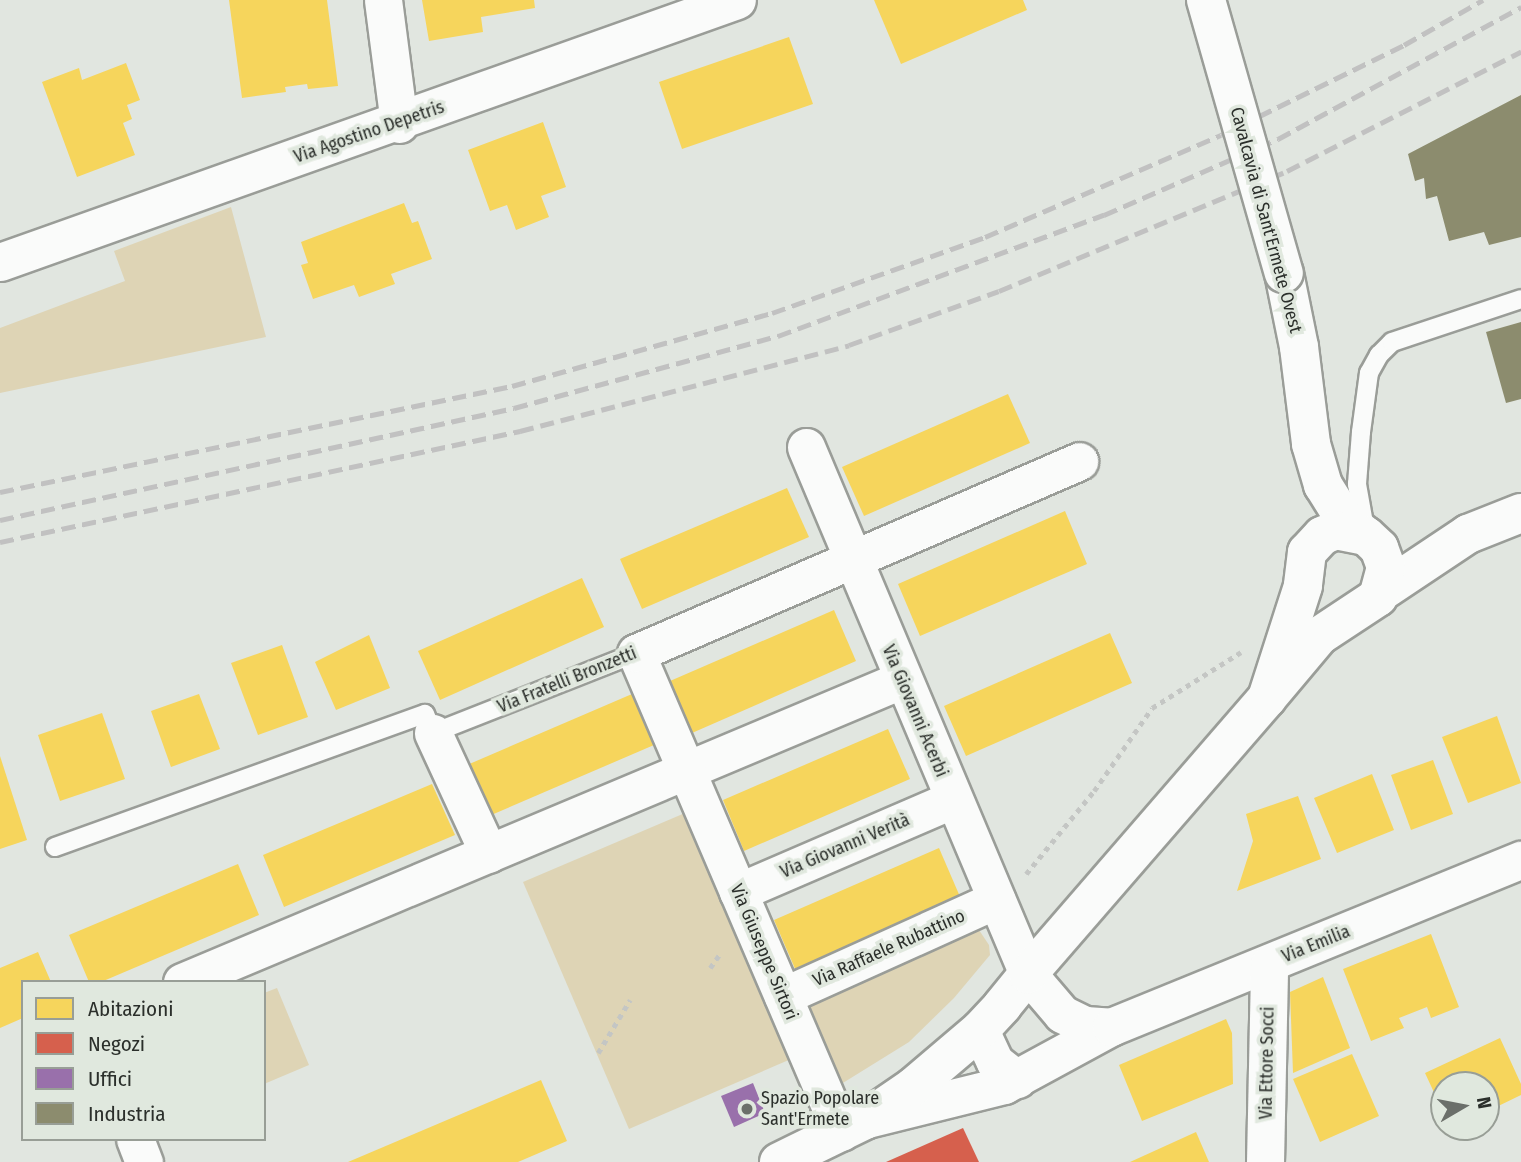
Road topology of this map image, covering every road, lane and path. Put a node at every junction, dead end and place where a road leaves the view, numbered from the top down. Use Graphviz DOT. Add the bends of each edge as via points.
graph roads {
  1 [pos="383,0"];
  2 [pos="737,0"];
  3 [pos="1206,0"];
  4 [pos="399,124"];
  5 [pos="0,262"];
  6 [pos="1521,299"];
  7 [pos="1311,444"];
  8 [pos="806,447"];
  9 [pos="1079,460"];
  10 [pos="1521,513"];
  11 [pos="1468,534"];
  12 [pos="1367,537"];
  13 [pos="851,559"];
  14 [pos="1301,586"];
  15 [pos="1368,602"];
  16 [pos="636,653"];
  17 [pos="901,680"];
  18 [pos="1266,698"];
  19 [pos="433,733"];
  20 [pos="686,773"];
  21 [pos="952,800"];
  22 [pos="55,847"];
  23 [pos="489,854"];
  24 [pos="1521,860"];
  25 [pos="738,892"];
  26 [pos="998,906"];
  27 [pos="1269,964"];
  28 [pos="1028,974"];
  29 [pos="187,980"];
  30 [pos="783,996"];
  31 [pos="630,1000"];
  32 [pos="1111,1027"];
  33 [pos="980,1030"];
  34 [pos="597,1053"];
  35 [pos="1017,1079"];
  36 [pos="853,1126"];
  37 [pos="136,1141"];
  38 [pos="144,1162"];
  39 [pos="779,1162"];
  40 [pos="1265,1162"];
  1 -- 4 [label="street"];
  2 -- 4 [label="street, Via Agostino Depetris"];
  3 -- 7 [label="main road, Cavalcavia di Sant'Ermete Ovest, bridge" via="1284,273"];
  4 -- 5 [label="street, Via Agostino Depetris"];
  6 -- 12 [label="lane" via="1392,342 1378,355 1369,373 1358,471"];
  7 -- 12 [label="main road" via="1332,503"];
  7 -- 14 [label="main road, Via Emilia"];
  8 -- 13 [label="street, Via Giovanni Acerbi"];
  9 -- 13 [label="street, Via Fratelli Bronzetti"];
  10 -- 11 [label="main road"];
  11 -- 12 [label="main road"];
  11 -- 15 [label="main road, Via Emilia"];
  12 -- 14 [label="main road" via="1336,530 1322,536"];
  12 -- 15 [label="main road" via="1386,567"];
  13 -- 16 [label="street, Via Fratelli Bronzetti"];
  13 -- 17 [label="street, Via Giovanni Acerbi"];
  14 -- 15 [label="main road" via="1325,609"];
  14 -- 18 [label="main road, Via Emilia"];
  14 -- 26 [label="path" via="1152,708 1094,791"];
  15 -- 18 [label="main road, Via Emilia" via="1319,636"];
  16 -- 19 [label="lane, Via Fratelli Bronzetti"];
  16 -- 20 [label="street, Via Giuseppe Sirtori"];
  17 -- 20 [label="street"];
  17 -- 21 [label="street, Via Giovanni Acerbi"];
  18 -- 28 [label="main road, Via Emilia"];
  19 -- 22 [label="lane" via="425,714"];
  19 -- 23 [label="street"];
  20 -- 23 [label="street"];
  20 -- 25 [label="street, Via Giuseppe Sirtori"];
  21 -- 25 [label="street, Via Giovanni Verità"];
  21 -- 26 [label="street, Via Giovanni Acerbi"];
  23 -- 29 [label="street"];
  24 -- 27 [label="street, Via Emilia"];
  25 -- 30 [label="street, Via Giuseppe Sirtori"];
  26 -- 28 [label="street, Via Giovanni Acerbi"];
  26 -- 30 [label="street, Via Raffaele Rubattino"];
  27 -- 32 [label="street, Via Emilia"];
  27 -- 40 [label="street, Via Ettore Socci"];
  28 -- 32 [label="street" via="1062,1014 1085,1025"];
  28 -- 33 [label="main road, Via Emilia"];
  30 -- 36 [label="street, Via Giuseppe Sirtori"];
  31 -- 34 [label="path"];
  32 -- 35 [label="street, Via Emilia"];
  33 -- 35 [label="street" via="995,1062"];
  33 -- 36 [label="main road, Via Emilia" via="913,1087"];
  35 -- 36 [label="street, Via Emilia"];
  36 -- 39 [label="main road, Via Emilia"];
  37 -- 38 [label="street"];
}
